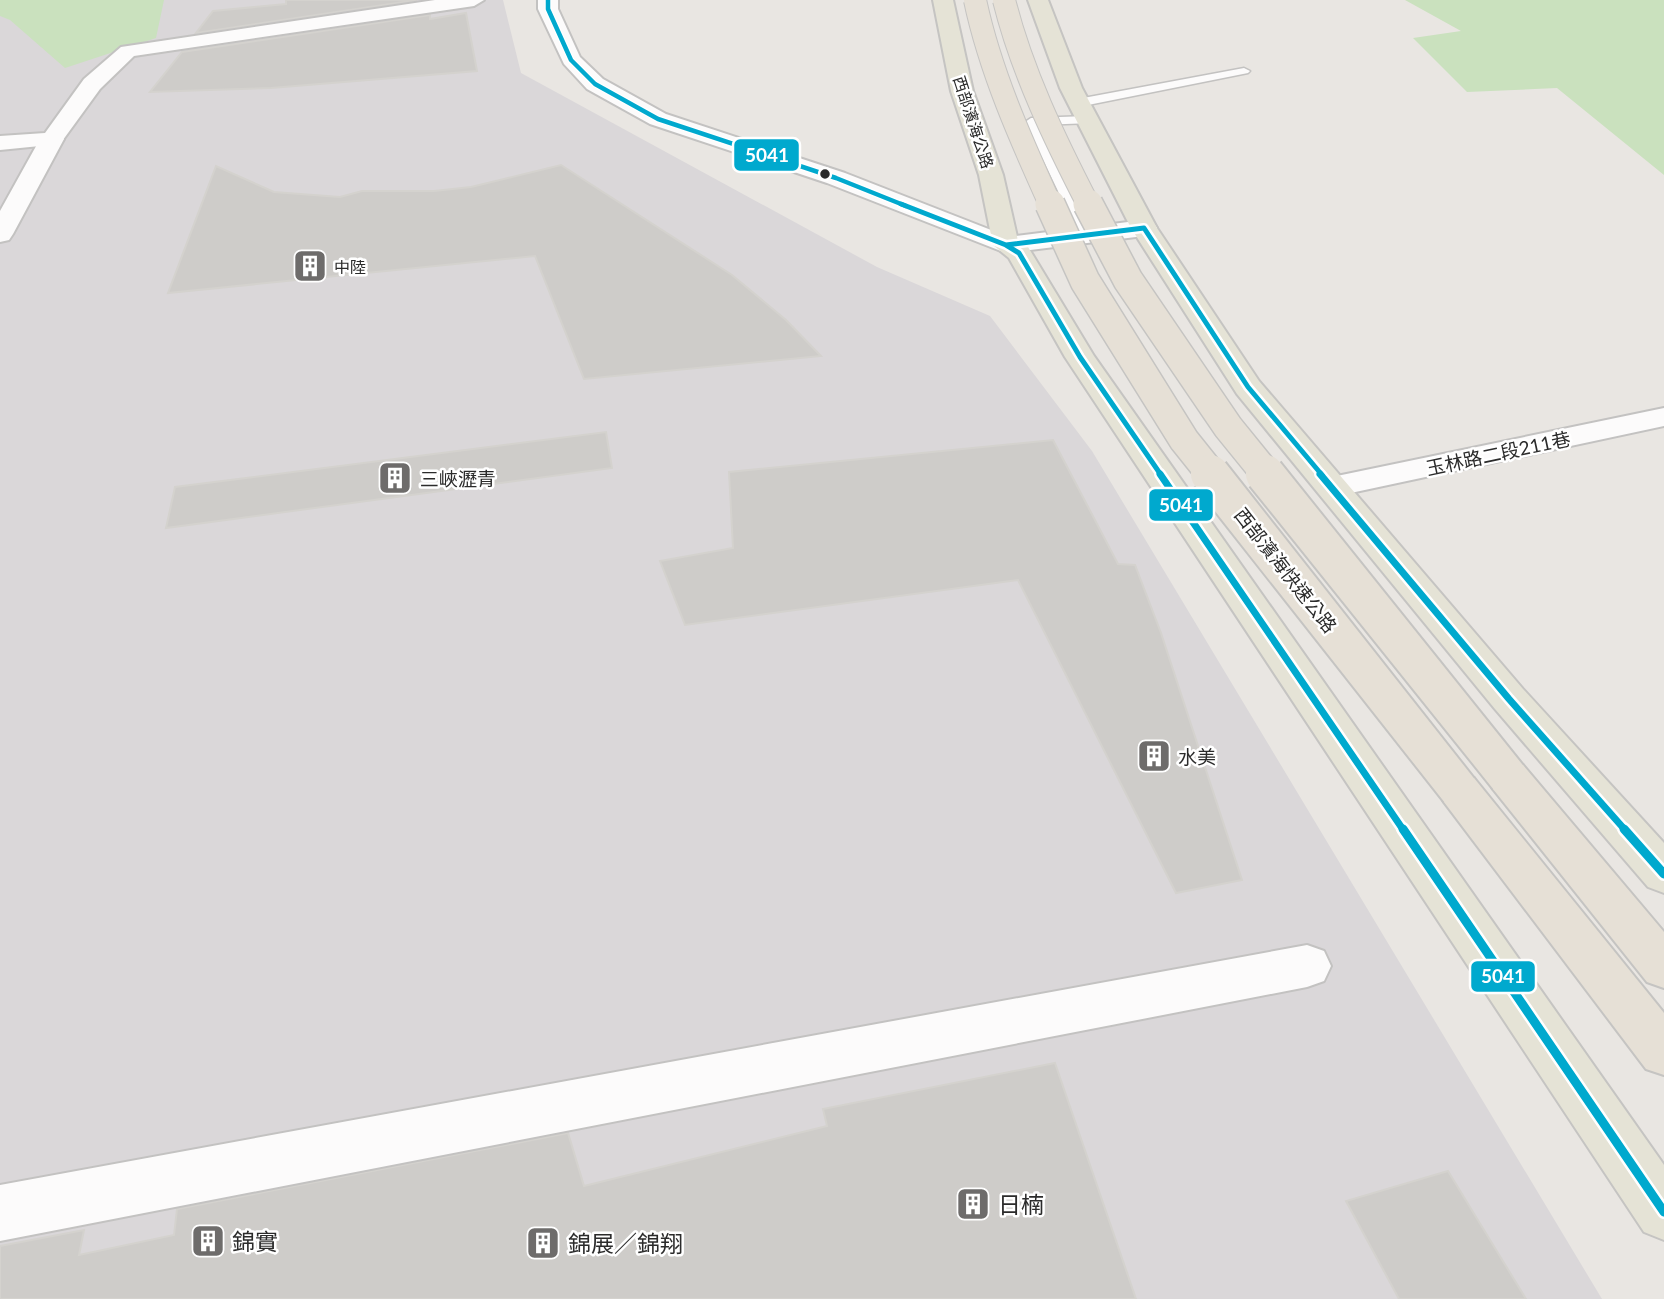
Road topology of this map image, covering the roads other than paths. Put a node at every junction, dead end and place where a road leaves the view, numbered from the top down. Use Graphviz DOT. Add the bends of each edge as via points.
graph roads {
  1 [pos="474,0"];
  2 [pos="548,0"];
  3 [pos="943,0"];
  4 [pos="975,0"];
  5 [pos="1004,0"];
  6 [pos="1038,0"];
  7 [pos="1244,71"];
  8 [pos="1079,104"];
  9 [pos="0,129"];
  10 [pos="56,132"];
  11 [pos="0,143"];
  12 [pos="1144,228"];
  13 [pos="0,234"];
  14 [pos="1080,234"];
  15 [pos="1006,245"];
  16 [pos="1664,417"];
  17 [pos="1332,487"];
  18 [pos="1664,874"];
  19 [pos="1307,966"];
  20 [pos="1664,967"];
  21 [pos="1664,1052"];
  22 [pos="1664,1212"];
  23 [pos="0,1213"];
  1 -- 10 [label="street" via="128,51 92,84"];
  2 -- 15 [label="street" via="571,60 596,84 659,119 836,178"];
  3 -- 15 [label="main road, 西部濱海公路" via="962,91 991,175"];
  4 -- 21 [label="highway, 西部濱海快速公路, bridge" via="983,38 1029,159 1085,281 1184,440"];
  5 -- 20 [label="highway, bridge" via="1014,39 1063,155 1128,280 1228,427"];
  6 -- 8 [label="main road"];
  7 -- 8 [label="lane"];
  8 -- 12 [label="main road"];
  8 -- 14 [label="lane" via="1031,122"];
  9 -- 10 [label="street"];
  10 -- 11 [label="street"];
  10 -- 13 [label="street"];
  12 -- 14 [label="street"];
  12 -- 17 [label="main road" via="1248,387"];
  14 -- 15 [label="street"];
  15 -- 22 [label="main road" via="1019,253 1080,357"];
  16 -- 17 [label="street, 玉林路二段211巷"];
  17 -- 18 [label="main road"];
  19 -- 23 [label="street"];
}
